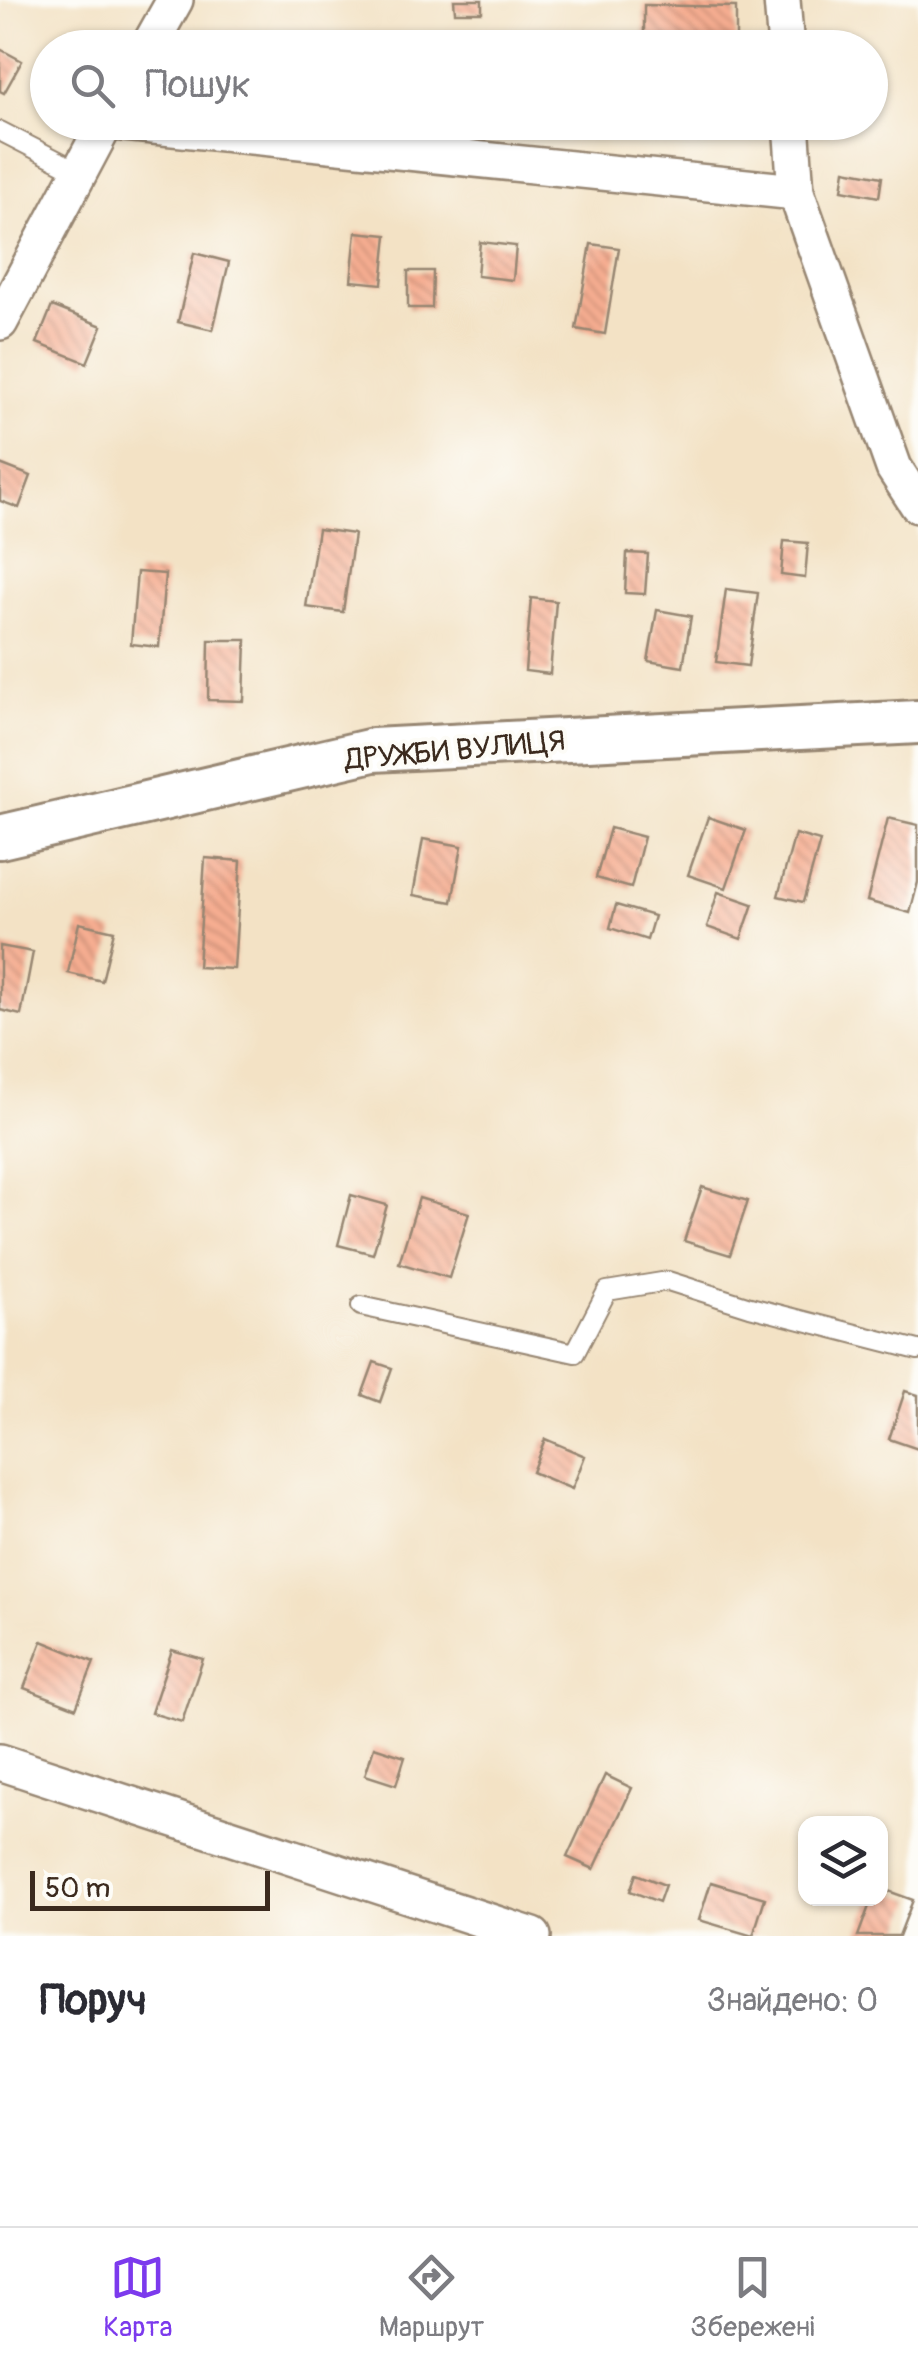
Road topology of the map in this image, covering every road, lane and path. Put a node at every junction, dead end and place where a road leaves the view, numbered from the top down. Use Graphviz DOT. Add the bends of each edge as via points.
graph roads {
  1 [pos="175,0"];
  2 [pos="782,0"];
  3 [pos="158,30"];
  4 [pos="784,30"];
  5 [pos="0,131"];
  6 [pos="97,140"];
  7 [pos="289,140"];
  8 [pos="792,140"];
  9 [pos="80,172"];
  10 [pos="796,192"];
  11 [pos="0,322"];
  12 [pos="918,505"];
  13 [pos="918,722"];
  14 [pos="0,836"];
  15 [pos="362,1306"];
  16 [pos="918,1350"];
  17 [pos="0,1762"];
  18 [pos="533,1936"];
  1 -- 3 [label="street"];
  2 -- 4 [label="street"];
  5 -- 9 [label="lane"];
  6 -- 9 [label="street"];
  7 -- 10 [label="street"];
  8 -- 10 [label="street"];
  9 -- 11 [label="street"];
  10 -- 12 [label="street" via="894,468"];
  13 -- 14 [label="street, ДРУЖБИ ВУЛИЦЯ" via="372,750"];
  15 -- 16 [label="lane" via="575,1353 607,1291 668,1282"];
  17 -- 18 [label="street"];
}
